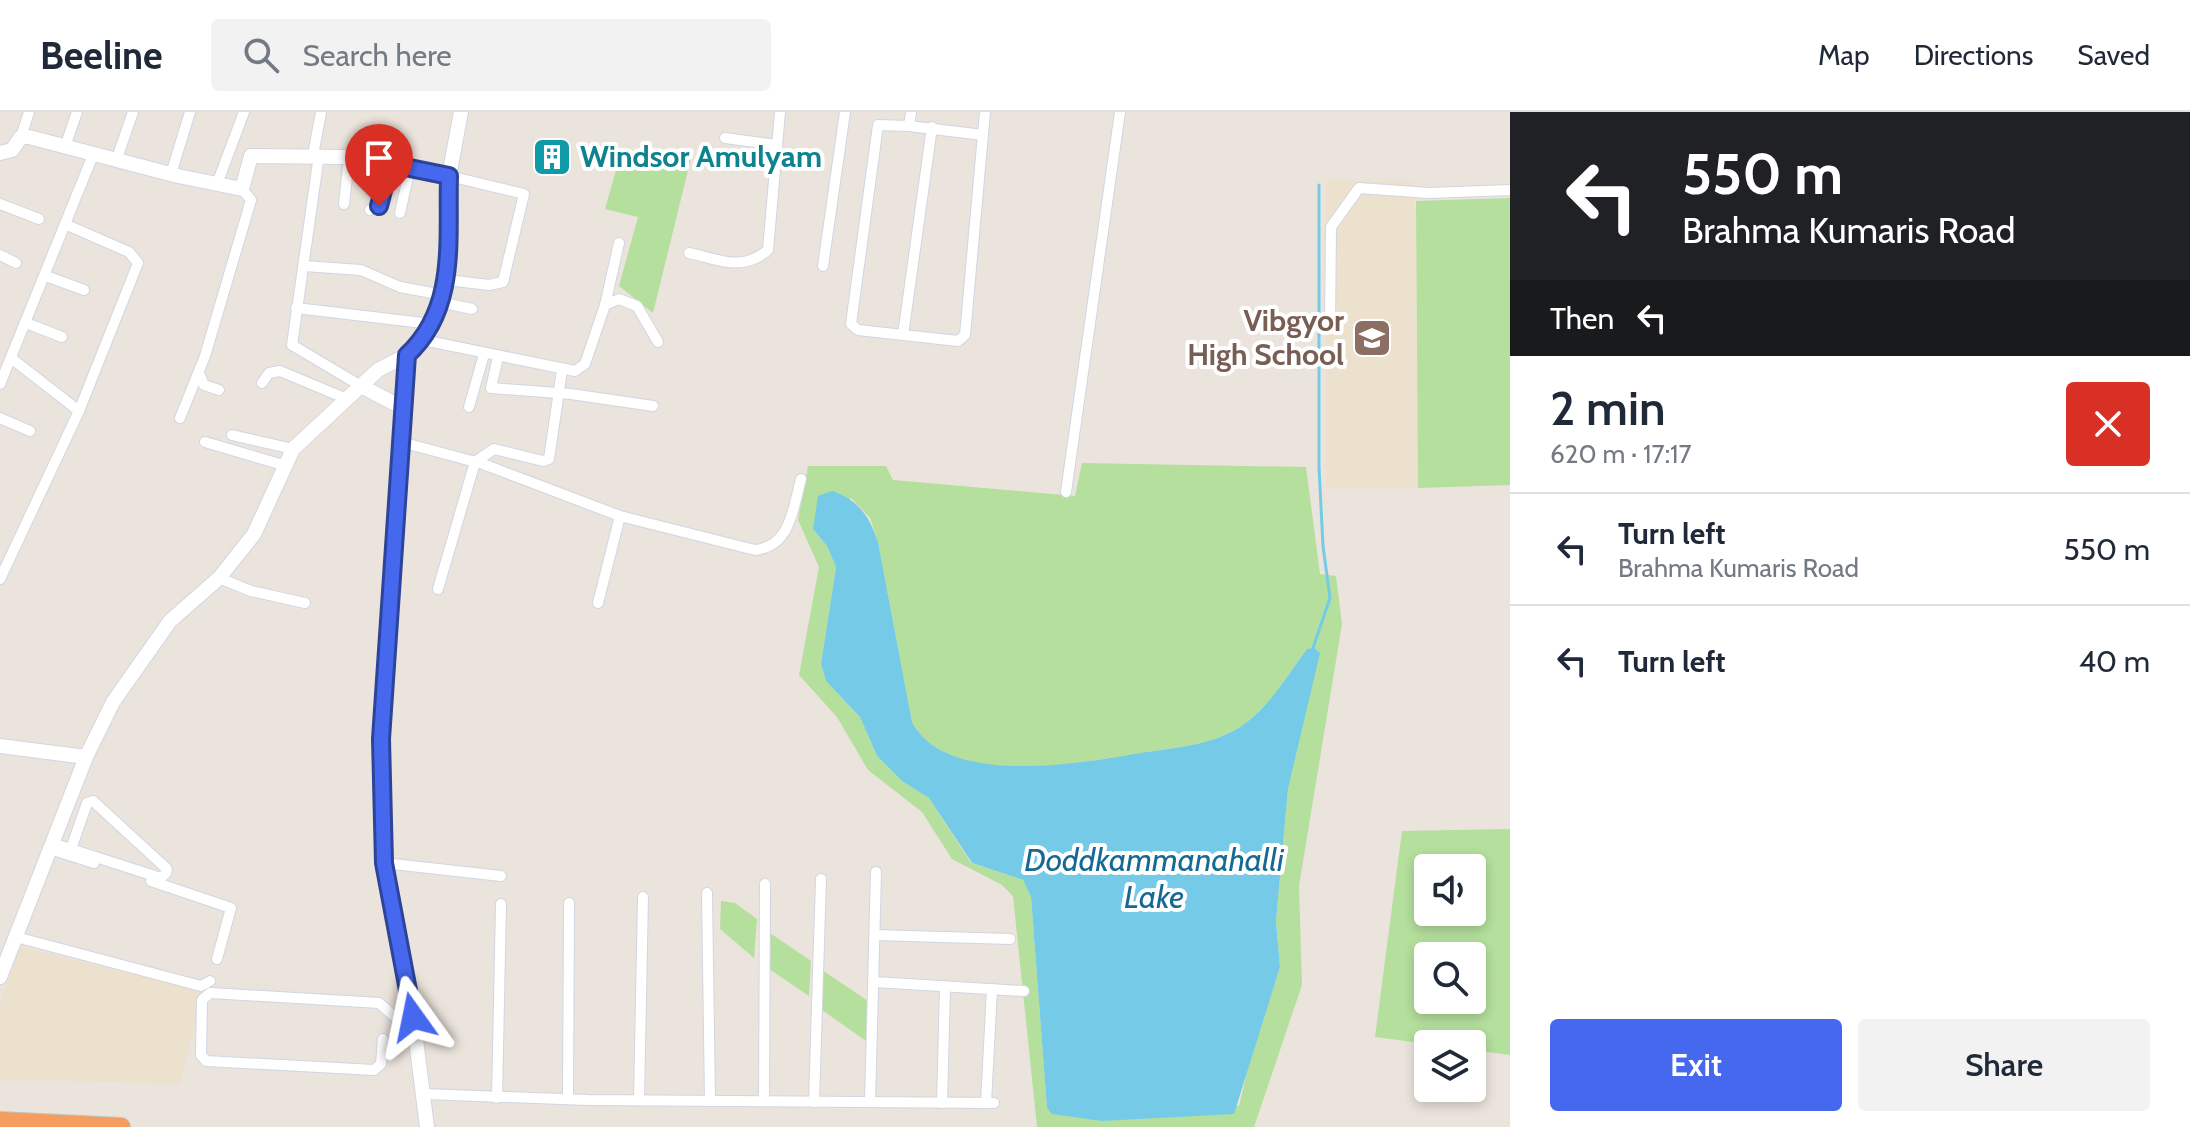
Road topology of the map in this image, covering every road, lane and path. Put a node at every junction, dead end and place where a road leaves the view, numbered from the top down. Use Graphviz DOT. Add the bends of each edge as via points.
graph roads {
  1 [pos="29,112"];
  2 [pos="77,112"];
  3 [pos="133,112"];
  4 [pos="190,112"];
  5 [pos="244,112"];
  6 [pos="321,112"];
  7 [pos="461,112"];
  8 [pos="780,112"];
  9 [pos="845,112"];
  10 [pos="911,112"];
  11 [pos="985,112"];
  12 [pos="1120,112"];
  13 [pos="909,126"];
  14 [pos="932,127"];
  15 [pos="983,135"];
  16 [pos="21,137"];
  17 [pos="725,138"];
  18 [pos="777,145"];
  19 [pos="65,147"];
  20 [pos="0,153"];
  21 [pos="93,155"];
  22 [pos="316,155"];
  23 [pos="349,158"];
  24 [pos="116,161"];
  25 [pos="390,164"];
  26 [pos="410,168"];
  27 [pos="171,174"];
  28 [pos="449,176"];
  29 [pos="217,184"];
  30 [pos="242,189"];
  31 [pos="1510,190"];
  32 [pos="0,204"];
  33 [pos="344,204"];
  34 [pos="370,210"];
  35 [pos="400,213"];
  36 [pos="39,219"];
  37 [pos="67,225"];
  38 [pos="619,243"];
  39 [pos="689,253"];
  40 [pos="0,255"];
  41 [pos="16,263"];
  42 [pos="304,266"];
  43 [pos="823,266"];
  44 [pos="46,276"];
  45 [pos="84,290"];
  46 [pos="444,293"];
  47 [pos="605,305"];
  48 [pos="296,308"];
  49 [pos="472,309"];
  50 [pos="26,323"];
  51 [pos="432,324"];
  52 [pos="1330,327"];
  53 [pos="903,335"];
  54 [pos="62,337"];
  55 [pos="423,340"];
  56 [pos="658,342"];
  57 [pos="484,354"];
  58 [pos="407,355"];
  59 [pos="498,357"];
  60 [pos="11,358"];
  61 [pos="562,370"];
  62 [pos="199,373"];
  63 [pos="262,383"];
  64 [pos="0,384"];
  65 [pos="361,386"];
  66 [pos="219,390"];
  67 [pos="560,393"];
  68 [pos="347,399"];
  69 [pos="653,406"];
  70 [pos="469,407"];
  71 [pos="403,408"];
  72 [pos="79,411"];
  73 [pos="0,418"];
  74 [pos="180,418"];
  75 [pos="30,431"];
  76 [pos="232,435"];
  77 [pos="205,442"];
  78 [pos="401,442"];
  79 [pos="293,449"];
  80 [pos="475,462"];
  81 [pos="283,465"];
  82 [pos="801,479"];
  83 [pos="1066,492"];
  84 [pos="620,516"];
  85 [pos="219,578"];
  86 [pos="0,579"];
  87 [pos="438,589"];
  88 [pos="305,603"];
  89 [pos="598,603"];
  90 [pos="0,746"];
  91 [pos="86,757"];
  92 [pos="51,846"];
  93 [pos="71,849"];
  94 [pos="384,863"];
  95 [pos="876,872"];
  96 [pos="501,876"];
  97 [pos="821,879"];
  98 [pos="765,884"];
  99 [pos="707,893"];
  100 [pos="643,897"];
  101 [pos="569,903"];
  102 [pos="501,904"];
  103 [pos="875,935"];
  104 [pos="16,937"];
  105 [pos="1010,939"];
  106 [pos="217,959"];
  107 [pos="0,977"];
  108 [pos="210,981"];
  109 [pos="874,982"];
  110 [pos="945,987"];
  111 [pos="992,989"];
  112 [pos="1024,991"];
  113 [pos="413,1017"];
  114 [pos="383,1039"];
  115 [pos="425,1094"];
  116 [pos="497,1098"];
  117 [pos="568,1099"];
  118 [pos="639,1100"];
  119 [pos="710,1101"];
  120 [pos="764,1101"];
  121 [pos="814,1102"];
  122 [pos="870,1102"];
  123 [pos="942,1103"];
  124 [pos="0,1121"];
  125 [pos="121,1127"];
  126 [pos="427,1127"];
  1 -- 16 [label="street"];
  2 -- 19 [label="street"];
  3 -- 24 [label="street"];
  4 -- 27 [label="street"];
  5 -- 29 [label="street"];
  6 -- 22 [label="street"];
  7 -- 28 [label="street"];
  8 -- 18 [label="street"];
  9 -- 43 [label="street"];
  10 -- 13 [label="street"];
  11 -- 15 [label="street"];
  12 -- 83 [label="street"];
  13 -- 14 [label="street"];
  13 -- 53 [label="street" via="878,125 851,318 858,330"];
  14 -- 15 [label="street"];
  14 -- 53 [label="street"];
  15 -- 53 [label="street" via="965,335 958,341"];
  16 -- 19 [label="street"];
  16 -- 20 [label="street" via="12,150"];
  17 -- 18 [label="street"];
  18 -- 39 [label="street" via="768,250 754,262 735,263"];
  19 -- 21 [label="street"];
  21 -- 24 [label="street"];
  21 -- 37 [label="street"];
  22 -- 23 [label="street"];
  22 -- 30 [label="street" via="251,156"];
  22 -- 42 [label="street"];
  23 -- 25 [label="street"];
  23 -- 33 [label="street"];
  24 -- 27 [label="street"];
  25 -- 26 [label="street"];
  25 -- 34 [label="street" via="381,201"];
  26 -- 28 [label="street"];
  26 -- 35 [label="street"];
  27 -- 29 [label="street"];
  28 -- 46 [label="street"];
  28 -- 46 [label="street" via="524,194 503,282"];
  29 -- 30 [label="street"];
  30 -- 62 [label="street" via="251,200"];
  31 -- 52 [label="street" via="1429,193 1359,188 1331,227"];
  32 -- 36 [label="street"];
  37 -- 44 [label="street"];
  37 -- 72 [label="street" via="129,252 138,263"];
  38 -- 47 [label="street"];
  40 -- 41 [label="street"];
  42 -- 46 [label="street" via="361,270 400,287"];
  42 -- 48 [label="street"];
  44 -- 45 [label="street"];
  44 -- 50 [label="street"];
  46 -- 49 [label="street"];
  46 -- 51 [label="street"];
  47 -- 56 [label="street" via="619,299 637,306"];
  47 -- 61 [label="street" via="585,364 575,371"];
  48 -- 51 [label="street"];
  48 -- 65 [label="street" via="292,345"];
  50 -- 54 [label="street"];
  50 -- 60 [label="street"];
  51 -- 55 [label="street"];
  55 -- 57 [label="street"];
  55 -- 58 [label="street"];
  57 -- 59 [label="street"];
  57 -- 70 [label="street"];
  58 -- 65 [label="street"];
  58 -- 71 [label="street"];
  59 -- 61 [label="street"];
  59 -- 67 [label="street" via="491,388"];
  60 -- 64 [label="street"];
  60 -- 72 [label="street"];
  61 -- 67 [label="street"];
  62 -- 66 [label="street" via="204,385"];
  62 -- 74 [label="street"];
  63 -- 68 [label="street" via="269,373 280,371"];
  65 -- 68 [label="street"];
  65 -- 71 [label="street"];
  67 -- 69 [label="street"];
  67 -- 80 [label="street" via="549,459 494,449"];
  68 -- 79 [label="street"];
  71 -- 78 [label="street"];
  72 -- 86 [label="street"];
  73 -- 75 [label="street"];
  76 -- 79 [label="street"];
  77 -- 81 [label="street"];
  78 -- 80 [label="street"];
  78 -- 94 [label="street" via="381,739"];
  79 -- 81 [label="street"];
  80 -- 84 [label="street"];
  80 -- 87 [label="street"];
  81 -- 85 [label="street" via="254,534"];
  82 -- 84 [label="street" via="785,534 766,548 755,550"];
  84 -- 89 [label="street"];
  85 -- 88 [label="street"];
  85 -- 91 [label="street" via="170,621 113,702"];
  90 -- 91 [label="street"];
  91 -- 92 [label="street"];
  92 -- 93 [label="street"];
  92 -- 104 [label="street"];
  92 -- 106 [label="street" via="228,905 232,913"];
  93 -- 93 [label="street" via="161,878 167,869 93,801 87,803"];
  94 -- 96 [label="street"];
  94 -- 113 [label="street"];
  95 -- 103 [label="street"];
  97 -- 121 [label="street"];
  98 -- 120 [label="street"];
  99 -- 119 [label="street"];
  100 -- 118 [label="street"];
  101 -- 117 [label="street"];
  102 -- 116 [label="street"];
  103 -- 105 [label="street"];
  103 -- 109 [label="street"];
  104 -- 107 [label="street"];
  104 -- 108 [label="street" via="201,986"];
  109 -- 110 [label="street"];
  109 -- 122 [label="street"];
  110 -- 111 [label="street"];
  110 -- 123 [label="street"];
  111 -- 112 [label="street"];
  111 -- 123 [label="street" via="990,1103"];
  113 -- 114 [label="street" via="395,1017 379,1003 210,993 202,1000 201,1055 206,1061 377,1069"];
  113 -- 115 [label="street"];
  115 -- 116 [label="street"];
  115 -- 126 [label="street"];
  116 -- 117 [label="street"];
  117 -- 118 [label="street"];
  118 -- 119 [label="street"];
  119 -- 120 [label="street"];
  120 -- 121 [label="street"];
  121 -- 122 [label="street"];
  122 -- 123 [label="street"];
  124 -- 125 [label="highway"];
}
